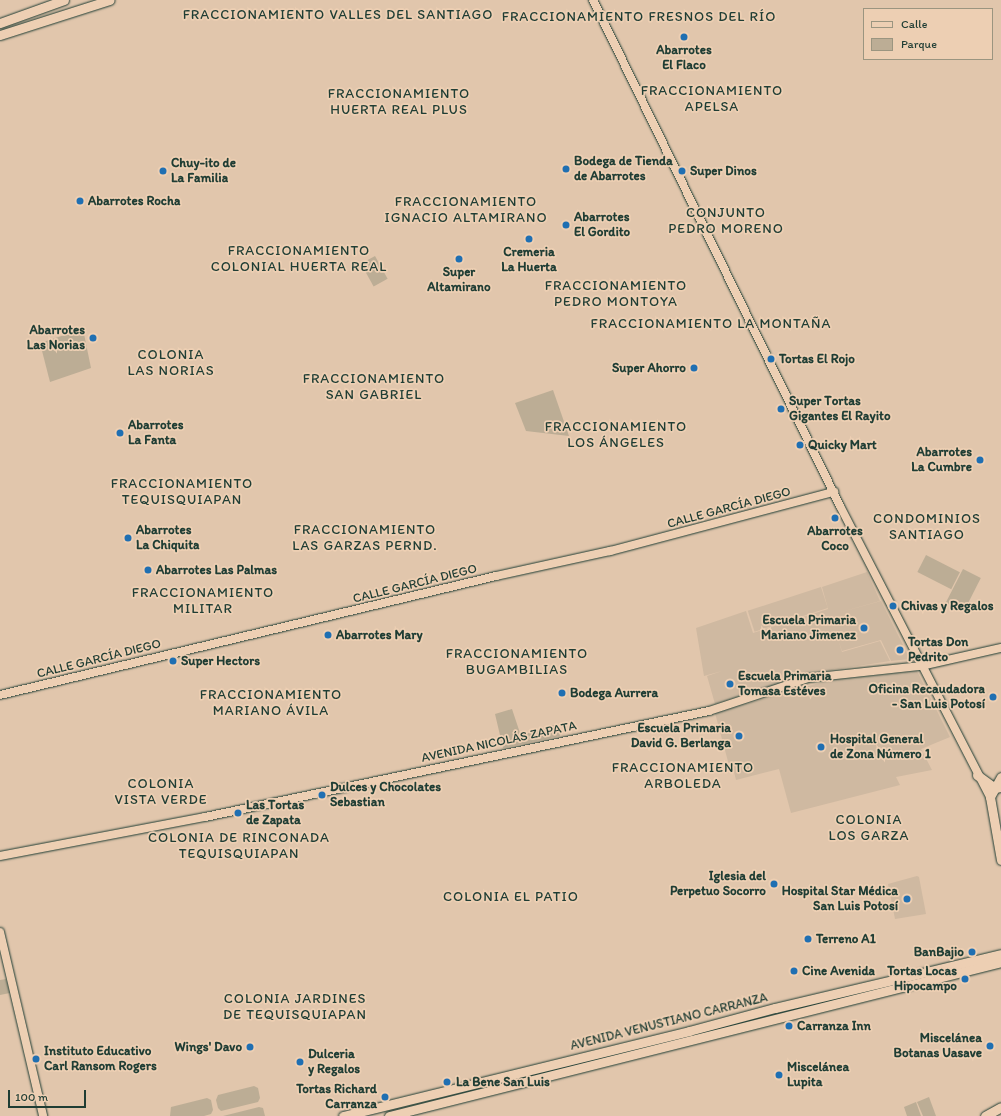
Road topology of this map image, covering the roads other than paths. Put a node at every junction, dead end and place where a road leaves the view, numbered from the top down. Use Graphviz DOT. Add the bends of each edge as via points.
graph roads {
  1 [pos="64,0"];
  2 [pos="110,0"];
  3 [pos="593,0"];
  4 [pos="0,23"];
  5 [pos="0,36"];
  6 [pos="834,492"];
  7 [pos="1001,648"];
  8 [pos="921,666"];
  9 [pos="0,695"];
  10 [pos="977,775"];
  11 [pos="1001,777"];
  12 [pos="998,787"];
  13 [pos="990,797"];
  14 [pos="0,856"];
  15 [pos="1001,860"];
  16 [pos="0,932"];
  17 [pos="1001,954"];
  18 [pos="1001,962"];
  19 [pos="1001,1107"];
  20 [pos="43,1116"];
  21 [pos="343,1116"];
  22 [pos="389,1116"];
  23 [pos="985,1116"];
  1 -- 4 [label="main road"];
  2 -- 5 [label="main road"];
  3 -- 6 [label="street"];
  6 -- 8 [label="street"];
  6 -- 9 [label="street, CALLE GARCÍA DIEGO" via="610,551"];
  7 -- 8 [label="street, AVENIDA NICOLÁS ZAPATA"];
  8 -- 10 [label="street"];
  8 -- 14 [label="street, AVENIDA NICOLÁS ZAPATA" via="808,678 709,711 205,817"];
  10 -- 12 [label="main road"];
  10 -- 13 [label="street"];
  11 -- 12 [label="main road"];
  12 -- 13 [label="main road"];
  13 -- 15 [label="main road"];
  16 -- 20 [label="street"];
  17 -- 21 [label="main road, AVENIDA VENUSTIANO CARRANZA"];
  18 -- 22 [label="main road, AVENIDA VENUSTIANO CARRANZA"];
  19 -- 23 [label="main road"];
}
